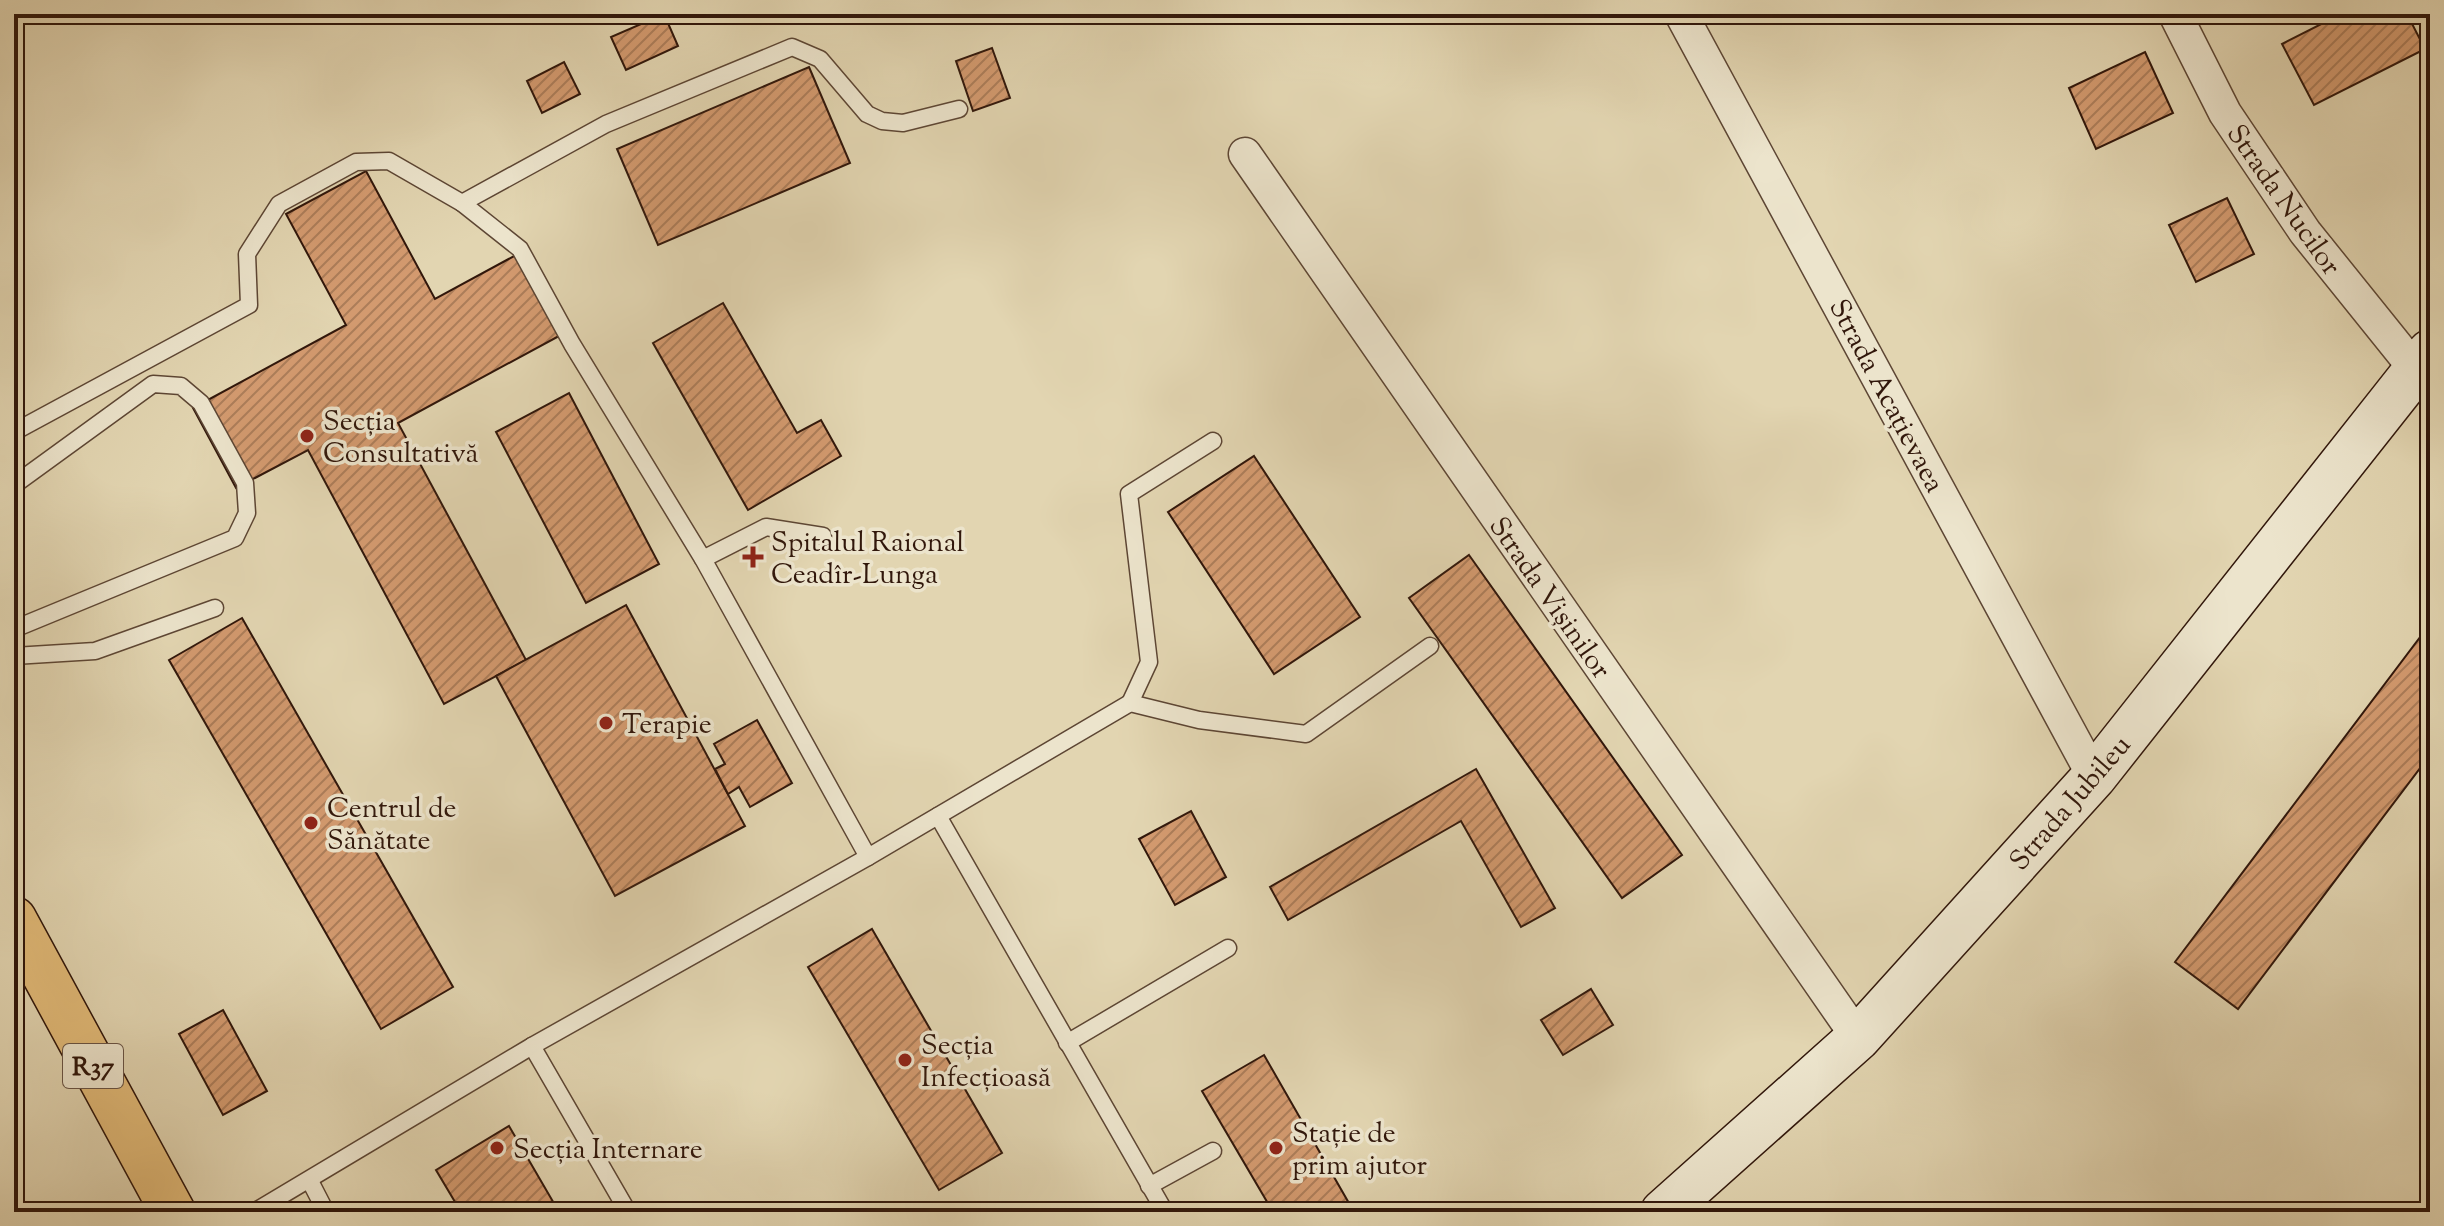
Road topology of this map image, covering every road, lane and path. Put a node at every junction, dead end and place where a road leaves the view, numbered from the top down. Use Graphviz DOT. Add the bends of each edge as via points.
graph roads {
  1 [pos="1681,14"];
  2 [pos="2175,14"];
  3 [pos="959,109"];
  4 [pos="1245,154"];
  5 [pos="462,203"];
  6 [pos="2423,361"];
  7 [pos="14,432"];
  8 [pos="1213,441"];
  9 [pos="14,485"];
  10 [pos="823,536"];
  11 [pos="703,559"];
  12 [pos="215,608"];
  13 [pos="14,629"];
  14 [pos="1430,646"];
  15 [pos="14,656"];
  16 [pos="1130,703"];
  17 [pos="2094,777"];
  18 [pos="938,816"];
  19 [pos="868,857"];
  20 [pos="14,919"];
  21 [pos="1228,948"];
  22 [pos="1858,1038"];
  23 [pos="1067,1043"];
  24 [pos="532,1046"];
  25 [pos="1213,1151"];
  26 [pos="310,1181"];
  27 [pos="1149,1186"];
  28 [pos="173,1212"];
  29 [pos="254,1212"];
  30 [pos="326,1212"];
  31 [pos="628,1212"];
  32 [pos="1165,1212"];
  33 [pos="1663,1212"];
  1 -- 17 [label="street, Strada Acațievaea"];
  2 -- 6 [label="street, Strada Nucilor" via="2225,113 2305,232"];
  3 -- 5 [label="lane" via="903,123 882,121 867,114 820,59 792,47 606,124"];
  4 -- 22 [label="street, Strada Vișinilor"];
  5 -- 7 [label="lane" via="389,161 356,162 279,204 247,254 249,305"];
  5 -- 11 [label="lane" via="520,249"];
  6 -- 17 [label="main road, Strada Jubileu"];
  8 -- 16 [label="lane" via="1129,494 1149,662"];
  9 -- 13 [label="lane" via="153,384 181,386 201,403 245,483 247,513 235,538"];
  10 -- 11 [label="lane" via="766,527"];
  11 -- 19 [label="lane"];
  12 -- 15 [label="lane" via="95,651"];
  14 -- 16 [label="lane" via="1306,734 1199,720"];
  16 -- 18 [label="lane"];
  17 -- 22 [label="main road, Strada Jubileu"];
  18 -- 19 [label="lane"];
  18 -- 23 [label="lane"];
  19 -- 24 [label="lane"];
  20 -- 28 [label="main road, R37"];
  21 -- 23 [label="lane"];
  22 -- 33 [label="main road, Strada Jubileu"];
  23 -- 27 [label="lane"];
  24 -- 26 [label="lane"];
  24 -- 31 [label="lane"];
  25 -- 27 [label="lane"];
  26 -- 29 [label="lane"];
  26 -- 30 [label="lane"];
  27 -- 32 [label="lane"];
}
